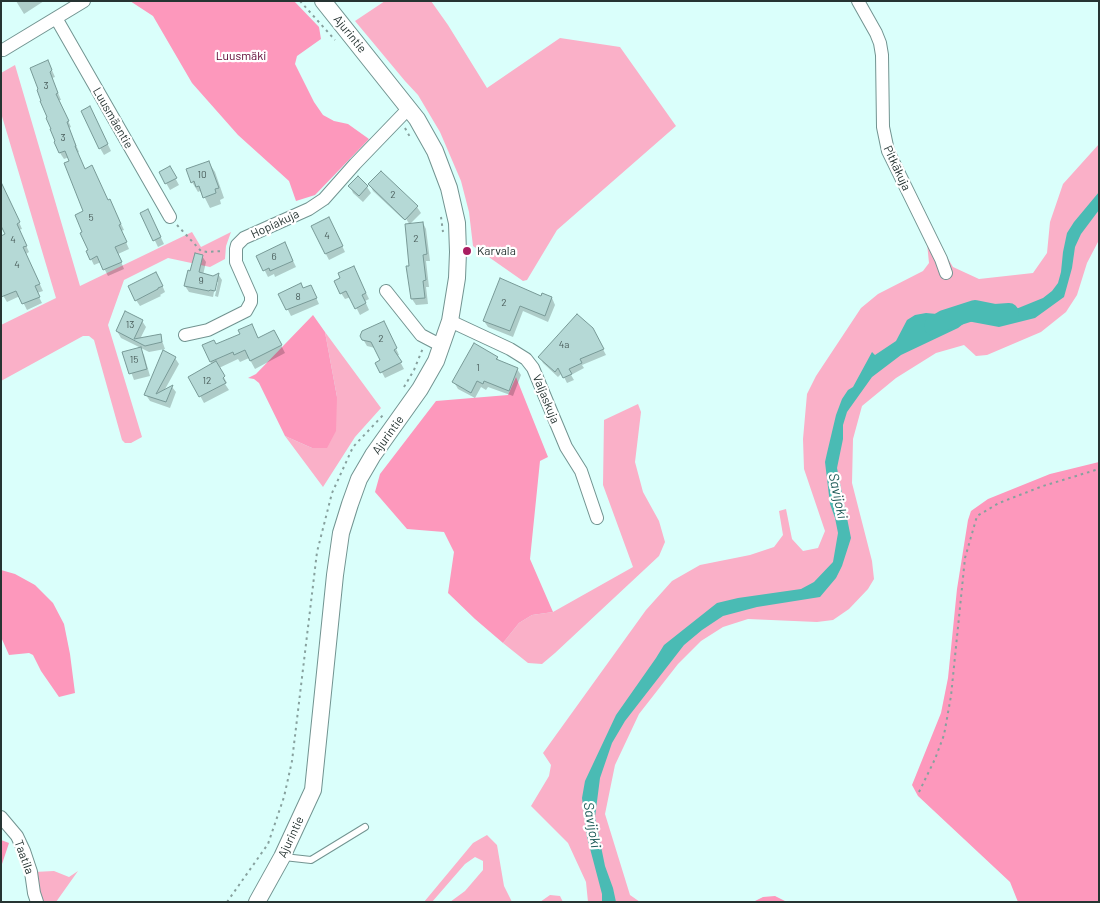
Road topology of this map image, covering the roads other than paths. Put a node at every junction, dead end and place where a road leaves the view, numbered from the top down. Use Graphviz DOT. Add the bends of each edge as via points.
graph roads {
  1 [pos="84,1"];
  2 [pos="323,1"];
  3 [pos="858,1"];
  4 [pos="56,18"];
  5 [pos="2,49"];
  6 [pos="404,113"];
  7 [pos="170,217"];
  8 [pos="946,273"];
  9 [pos="386,291"];
  10 [pos="450,321"];
  11 [pos="185,335"];
  12 [pos="435,342"];
  13 [pos="597,518"];
  14 [pos="1,817"];
  15 [pos="365,827"];
  16 [pos="282,857"];
  17 [pos="37,902"];
  18 [pos="257,902"];
  1 -- 4 [label="street"];
  2 -- 6 [label="street, Ajurintie"];
  3 -- 8 [label="street, Pitkäkuja" via="880,43 883,127 888,151"];
  4 -- 5 [label="street"];
  4 -- 7 [label="street, Luusmäentie"];
  6 -- 10 [label="street, Ajurintie" via="418,119 435,151 449,188 457,223 457,278"];
  6 -- 11 [label="street, Hopiakuja" via="324,199 244,238 237,245 236,262 251,296 246,312 208,330"];
  9 -- 12 [label="street" via="421,335"];
  10 -- 12 [label="street, Ajurintie"];
  10 -- 13 [label="street, Valjaskuja" via="510,349 533,368 566,447 581,471"];
  12 -- 16 [label="street, Ajurintie" via="420,389 359,479 341,534 312,790"];
  14 -- 17 [label="street, Taatila" via="17,836 24,852"];
  15 -- 16 [label="lane" via="311,860"];
  16 -- 18 [label="street, Ajurintie"];
}
